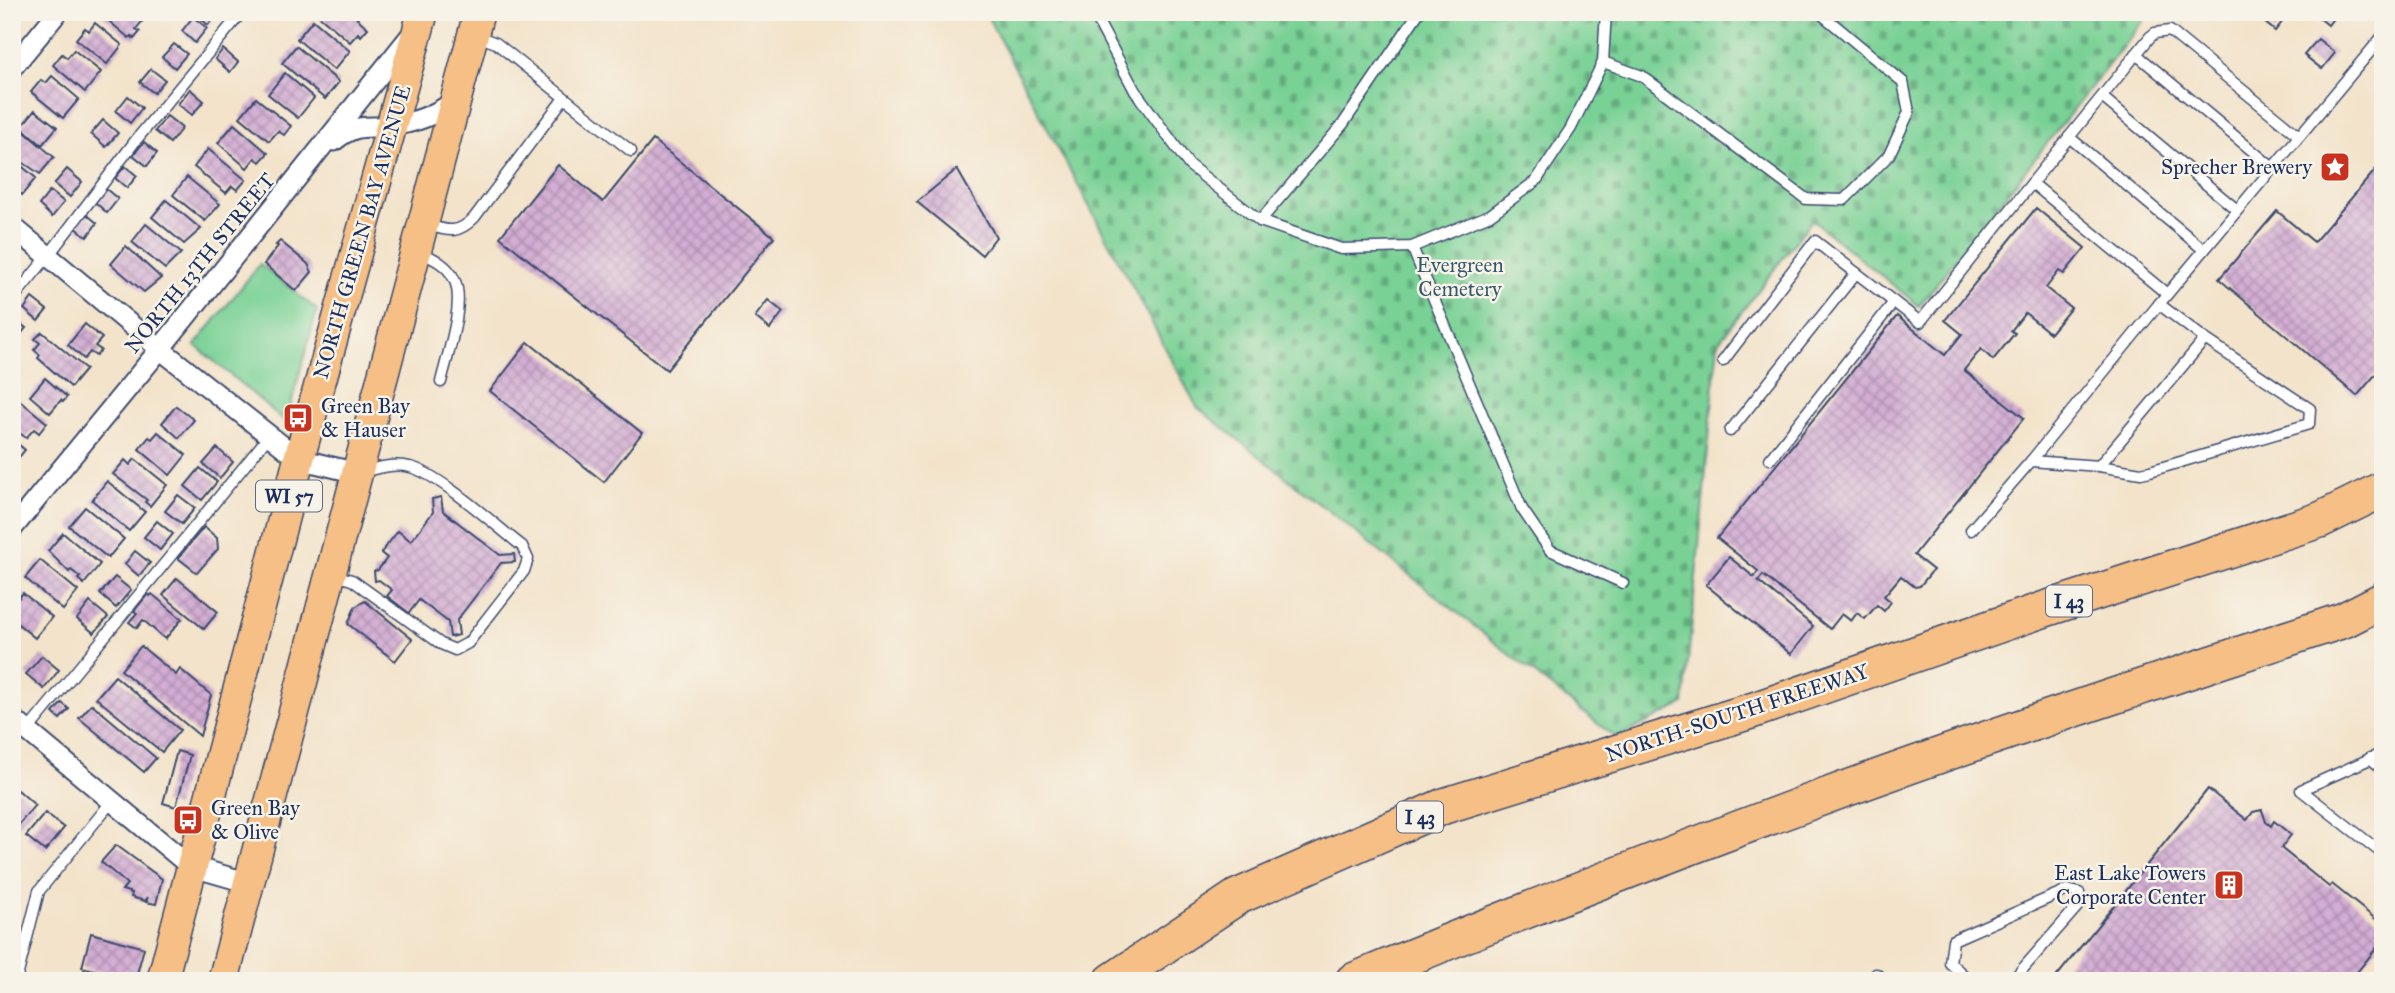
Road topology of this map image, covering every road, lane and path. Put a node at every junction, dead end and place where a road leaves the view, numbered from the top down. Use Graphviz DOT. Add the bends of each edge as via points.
graph roads {
  1 [pos="58,12"];
  2 [pos="242,12"];
  3 [pos="1093,12"];
  4 [pos="1419,12"];
  5 [pos="1606,12"];
  6 [pos="1819,12"];
  7 [pos="422,17"];
  8 [pos="476,23"];
  9 [pos="2383,36"];
  10 [pos="2136,54"];
  11 [pos="1604,62"];
  12 [pos="12,68"];
  13 [pos="2102,97"];
  14 [pos="564,98"];
  15 [pos="456,100"];
  16 [pos="392,126"];
  17 [pos="2299,136"];
  18 [pos="2069,137"];
  19 [pos="631,151"];
  20 [pos="316,155"];
  21 [pos="2273,168"];
  22 [pos="2032,183"];
  23 [pos="2237,210"];
  24 [pos="1260,221"];
  25 [pos="12,226"];
  26 [pos="420,237"];
  27 [pos="1412,247"];
  28 [pos="2204,250"];
  29 [pos="48,256"];
  30 [pos="1856,273"];
  31 [pos="2168,294"];
  32 [pos="12,300"];
  33 [pos="1895,302"];
  34 [pos="2159,304"];
  35 [pos="2205,339"];
  36 [pos="160,349"];
  37 [pos="1723,361"];
  38 [pos="441,382"];
  39 [pos="1730,431"];
  40 [pos="269,436"];
  41 [pos="299,459"];
  42 [pos="1770,459"];
  43 [pos="2031,461"];
  44 [pos="2099,466"];
  45 [pos="357,473"];
  46 [pos="2383,489"];
  47 [pos="12,529"];
  48 [pos="1971,530"];
  49 [pos="330,574"];
  50 [pos="1623,583"];
  51 [pos="2383,600"];
  52 [pos="2383,608"];
  53 [pos="2344,620"];
  54 [pos="12,718"];
  55 [pos="28,730"];
  56 [pos="2383,753"];
  57 [pos="2370,758"];
  58 [pos="2383,769"];
  59 [pos="112,801"];
  60 [pos="2383,853"];
  61 [pos="190,866"];
  62 [pos="249,883"];
  63 [pos="16,981"];
  64 [pos="162,981"];
  65 [pos="223,981"];
  66 [pos="1112,981"];
  67 [pos="1353,981"];
  68 [pos="1970,981"];
  69 [pos="2012,981"];
  1 -- 12 [label="street"];
  2 -- 29 [label="lane" via="136,139"];
  3 -- 24 [label="lane" via="1135,92 1189,165"];
  4 -- 24 [label="lane" via="1343,124"];
  5 -- 11 [label="lane"];
  6 -- 11 [label="lane" via="1903,82 1909,112 1889,155 1844,200 1806,199 1642,76"];
  7 -- 16 [label="main road, NORTH GREEN BAY AVENUE / WI 57"];
  7 -- 20 [label="street, NORTH 13TH STREET"];
  8 -- 14 [label="lane"];
  8 -- 15 [label="main road, WI 57"];
  9 -- 17 [label="lane"];
  10 -- 13 [label="lane"];
  10 -- 17 [label="lane" via="2155,33 2171,31"];
  10 -- 21 [label="lane"];
  11 -- 27 [label="lane" via="1571,128 1536,181 1490,215"];
  13 -- 18 [label="lane"];
  13 -- 23 [label="lane"];
  14 -- 19 [label="lane"];
  14 -- 26 [label="lane" via="463,229"];
  15 -- 16 [label="street" via="431,117"];
  15 -- 26 [label="main road, WI 57"];
  16 -- 20 [label="street" via="356,127"];
  16 -- 41 [label="main road, NORTH GREEN BAY AVENUE / WI 57"];
  17 -- 21 [label="lane"];
  18 -- 22 [label="lane"];
  18 -- 28 [label="lane"];
  20 -- 36 [label="street, NORTH 13TH STREET"];
  21 -- 23 [label="lane"];
  22 -- 31 [label="lane"];
  22 -- 33 [label="lane" via="1920,322"];
  23 -- 28 [label="lane"];
  24 -- 27 [label="lane" via="1340,249"];
  25 -- 29 [label="street"];
  26 -- 38 [label="lane" via="454,279 459,301"];
  26 -- 45 [label="main road, WI 57"];
  27 -- 50 [label="lane" via="1522,509 1550,550"];
  28 -- 31 [label="lane"];
  29 -- 32 [label="lane"];
  29 -- 36 [label="street"];
  30 -- 33 [label="lane"];
  30 -- 37 [label="lane" via="1815,241"];
  30 -- 39 [label="lane"];
  31 -- 34 [label="lane"];
  33 -- 42 [label="lane"];
  34 -- 35 [label="lane"];
  34 -- 43 [label="lane"];
  35 -- 44 [label="lane"];
  35 -- 44 [label="lane" via="2310,409 2309,424 2141,473"];
  36 -- 40 [label="street"];
  36 -- 47 [label="street, NORTH 13TH STREET"];
  40 -- 41 [label="street"];
  40 -- 55 [label="lane"];
  41 -- 45 [label="street"];
  41 -- 61 [label="main road, NORTH GREEN BAY AVENUE / WI 57"];
  43 -- 44 [label="lane"];
  43 -- 48 [label="lane"];
  45 -- 49 [label="main road, WI 57"];
  45 -- 49 [label="lane" via="383,466 410,467 435,479 522,547 528,559 524,571 468,643 455,650 352,580"];
  46 -- 66 [label="highway, NORTH-SOUTH FREEWAY / I 43" via="2320,520 1754,710 1444,806 1237,897"];
  49 -- 62 [label="main road, WI 57"];
  51 -- 53 [label="highway"];
  52 -- 53 [label="highway"];
  53 -- 67 [label="highway" via="1803,804"];
  54 -- 55 [label="street"];
  55 -- 59 [label="street"];
  56 -- 57 [label="lane"];
  57 -- 58 [label="lane"];
  57 -- 60 [label="lane" via="2301,790"];
  59 -- 61 [label="street"];
  59 -- 63 [label="lane" via="39,891"];
  61 -- 62 [label="street"];
  61 -- 64 [label="main road, NORTH GREEN BAY AVENUE / WI 57"];
  62 -- 65 [label="main road, WI 57"];
  68 -- 69 [label="lane" via="1950,963 1953,940 2067,890 2080,893 2077,906"];
}
